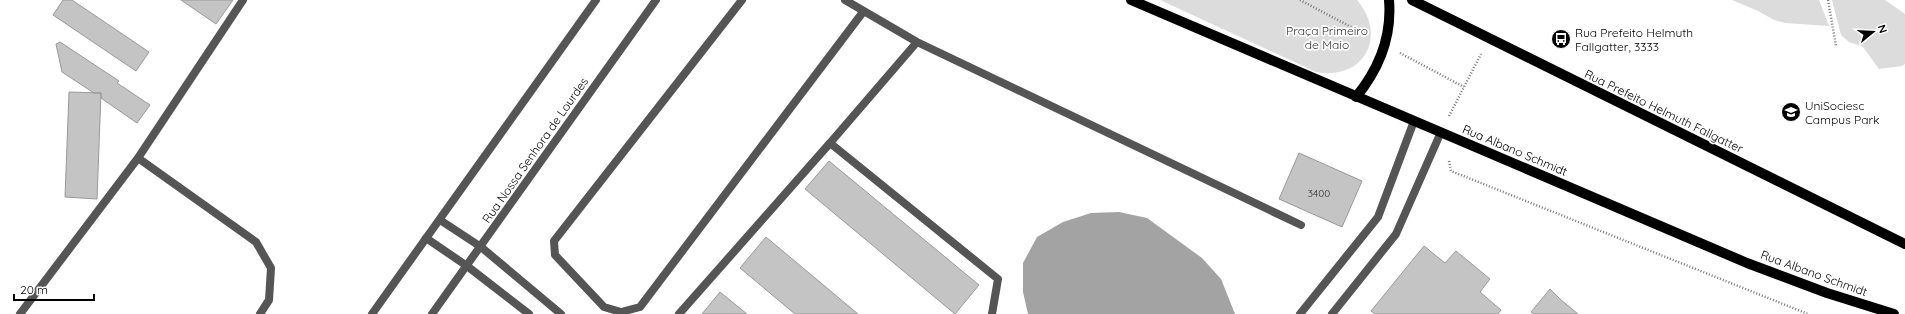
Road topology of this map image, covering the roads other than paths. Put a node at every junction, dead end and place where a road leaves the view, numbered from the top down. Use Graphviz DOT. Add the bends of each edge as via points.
graph roads {
  1 [pos="243,0"];
  2 [pos="596,0"];
  3 [pos="656,0"];
  4 [pos="742,0"];
  5 [pos="845,0"];
  6 [pos="1130,0"];
  7 [pos="1389,0"];
  8 [pos="1412,0"];
  9 [pos="863,12"];
  10 [pos="917,42"];
  11 [pos="1356,97"];
  12 [pos="1414,121"];
  13 [pos="1441,132"];
  14 [pos="830,143"];
  15 [pos="138,158"];
  16 [pos="440,220"];
  17 [pos="1301,225"];
  18 [pos="426,238"];
  19 [pos="1905,244"];
  20 [pos="481,247"];
  21 [pos="467,266"];
  22 [pos="20,314"];
  23 [pos="260,314"];
  24 [pos="372,314"];
  25 [pos="432,314"];
  26 [pos="529,314"];
  27 [pos="561,314"];
  28 [pos="679,314"];
  29 [pos="992,314"];
  30 [pos="1300,314"];
  31 [pos="1332,314"];
  32 [pos="1894,314"];
  1 -- 15 [label="street"];
  2 -- 16 [label="street"];
  3 -- 20 [label="street, Rua Nossa Senhora de Lourdes"];
  4 -- 9 [label="street" via="554,241 555,255 604,307 621,312 640,307"];
  5 -- 9 [label="street"];
  6 -- 11 [label="main road, Rua Albano Schmidt"];
  7 -- 11 [label="main road" via="1388,26 1383,51 1370,78"];
  8 -- 19 [label="main road, Rua Prefeito Helmuth Fallgatter"];
  9 -- 10 [label="street"];
  10 -- 14 [label="street"];
  10 -- 17 [label="street"];
  11 -- 12 [label="main road, Rua Albano Schmidt"];
  12 -- 13 [label="main road, Rua Albano Schmidt"];
  12 -- 30 [label="street" via="1378,217"];
  13 -- 31 [label="street" via="1396,234"];
  13 -- 32 [label="main road, Rua Albano Schmidt" via="1747,263 1827,293"];
  14 -- 28 [label="street"];
  14 -- 29 [label="street" via="998,279"];
  15 -- 22 [label="street"];
  15 -- 23 [label="street" via="256,242 271,268 269,300"];
  16 -- 18 [label="street"];
  16 -- 20 [label="street"];
  18 -- 21 [label="street"];
  18 -- 24 [label="street"];
  20 -- 21 [label="street, Rua Nossa Senhora de Lourdes"];
  20 -- 27 [label="street"];
  21 -- 25 [label="street, Rua Nossa Senhora de Lourdes"];
  21 -- 26 [label="street"];
}
